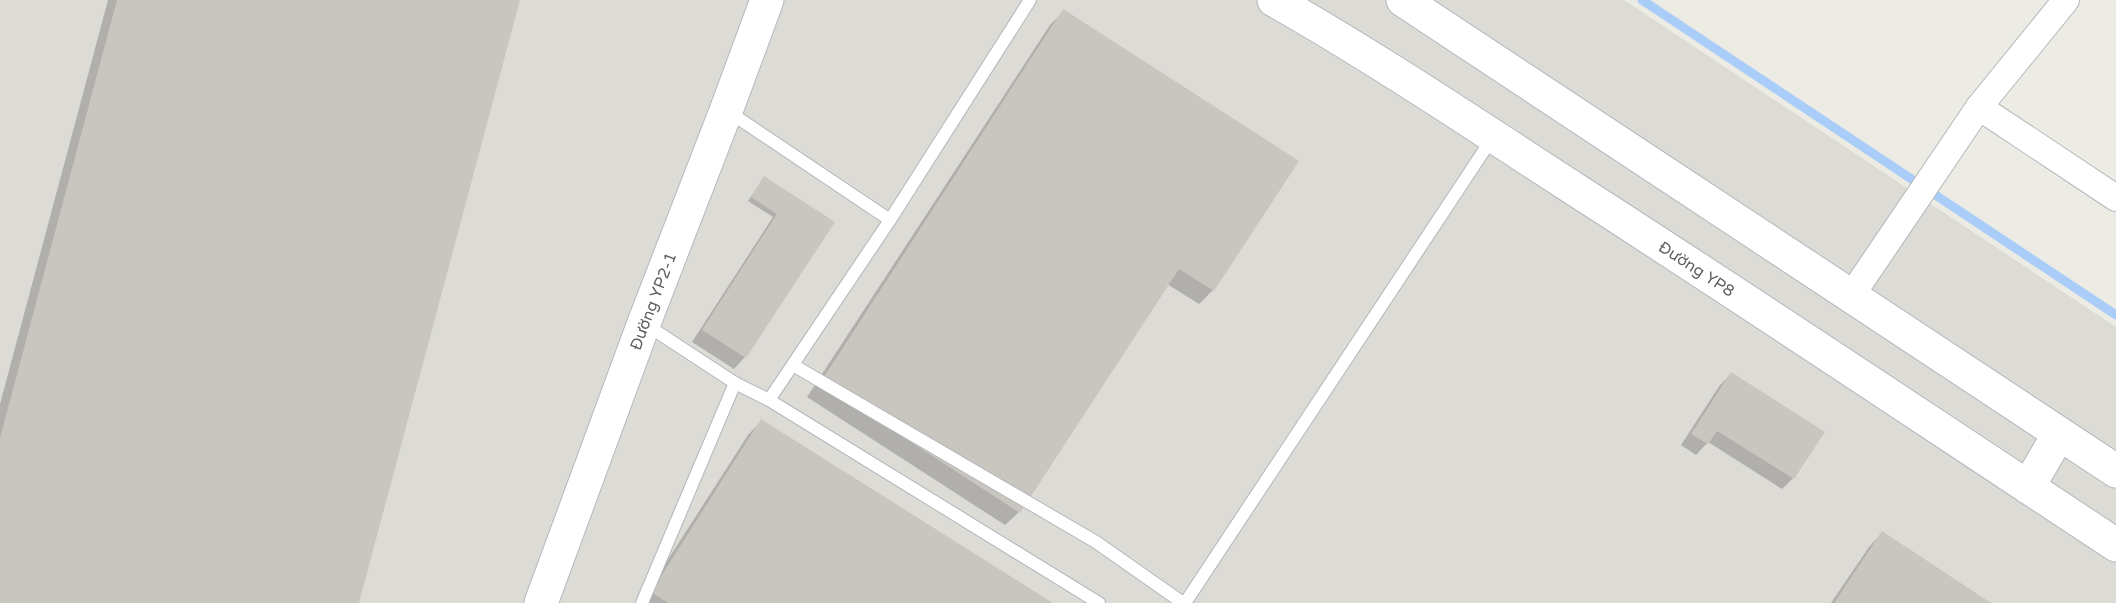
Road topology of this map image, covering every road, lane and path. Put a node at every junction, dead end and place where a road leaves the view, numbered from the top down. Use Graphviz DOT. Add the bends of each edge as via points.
graph roads {
  1 [pos="767,0"];
  2 [pos="1030,0"];
  3 [pos="1274,0"];
  4 [pos="1403,0"];
  5 [pos="2066,0"];
  6 [pos="1979,107"];
  7 [pos="726,111"];
  8 [pos="1493,136"];
  9 [pos="2116,198"];
  10 [pos="890,220"];
  11 [pos="1851,296"];
  12 [pos="644,323"];
  13 [pos="793,365"];
  14 [pos="735,383"];
  15 [pos="769,400"];
  16 [pos="2059,434"];
  17 [pos="2116,471"];
  18 [pos="2028,487"];
  19 [pos="2116,545"];
  20 [pos="540,603"];
  21 [pos="642,603"];
  22 [pos="1099,603"];
  23 [pos="1184,603"];
  1 -- 7 [label="main road, Đường YP2-1"];
  2 -- 10 [label="lane"];
  3 -- 8 [label="main road, Đường YP8"];
  4 -- 11 [label="main road"];
  5 -- 6 [label="street"];
  6 -- 9 [label="street"];
  6 -- 11 [label="street"];
  7 -- 10 [label="lane"];
  7 -- 12 [label="main road, Đường YP2-1"];
  8 -- 18 [label="main road, Đường YP8"];
  8 -- 23 [label="lane"];
  10 -- 13 [label="lane"];
  11 -- 16 [label="main road"];
  12 -- 14 [label="lane"];
  12 -- 20 [label="main road, Đường YP2-1"];
  13 -- 15 [label="lane"];
  13 -- 23 [label="lane" via="1096,542"];
  14 -- 15 [label="lane"];
  14 -- 21 [label="lane"];
  15 -- 22 [label="lane"];
  16 -- 17 [label="main road"];
  16 -- 18 [label="main road"];
  18 -- 19 [label="main road, Đường YP8"];
}
